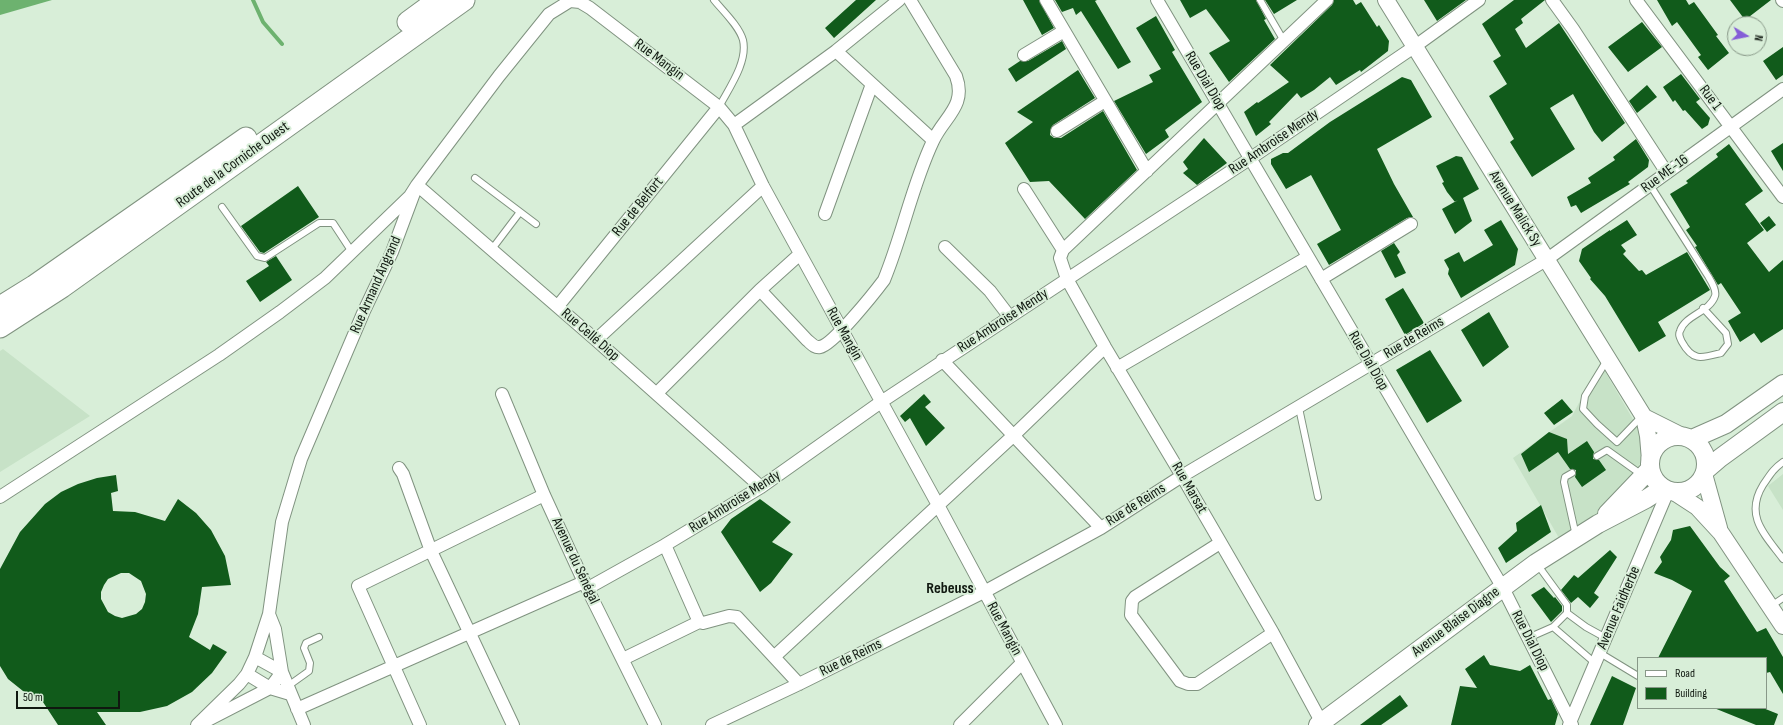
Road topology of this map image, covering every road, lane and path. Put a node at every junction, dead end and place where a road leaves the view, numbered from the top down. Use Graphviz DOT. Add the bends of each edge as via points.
graph roads {
  1 [pos="438,0"];
  2 [pos="464,0"];
  3 [pos="714,0"];
  4 [pos="899,0"];
  5 [pos="910,0"];
  6 [pos="1046,0"];
  7 [pos="1157,0"];
  8 [pos="1260,0"];
  9 [pos="1327,0"];
  10 [pos="1386,0"];
  11 [pos="1478,0"];
  12 [pos="1552,0"];
  13 [pos="1636,0"];
  14 [pos="570,1"];
  15 [pos="1064,31"];
  16 [pos="1284,41"];
  17 [pos="1414,47"];
  18 [pos="836,51"];
  19 [pos="1024,55"];
  20 [pos="872,84"];
  21 [pos="1783,89"];
  22 [pos="1105,101"];
  23 [pos="1219,103"];
  24 [pos="719,106"];
  25 [pos="734,126"];
  26 [pos="1731,126"];
  27 [pos="1057,131"];
  28 [pos="933,140"];
  29 [pos="1251,158"];
  30 [pos="1146,171"];
  31 [pos="1667,173"];
  32 [pos="475,178"];
  33 [pos="417,185"];
  34 [pos="1650,185"];
  35 [pos="763,186"];
  36 [pos="1024,189"];
  37 [pos="1783,197"];
  38 [pos="222,207"];
  39 [pos="520,212"];
  40 [pos="825,214"];
  41 [pos="536,224"];
  42 [pos="1411,224"];
  43 [pos="945,247"];
  44 [pos="492,249"];
  45 [pos="1063,250"];
  46 [pos="352,252"];
  47 [pos="800,254"];
  48 [pos="1308,257"];
  49 [pos="1546,260"];
  50 [pos="1067,279"];
  51 [pos="1320,279"];
  52 [pos="760,290"];
  53 [pos="558,306"];
  54 [pos="0,307"];
  55 [pos="1704,308"];
  56 [pos="1009,316"];
  57 [pos="0,327"];
  58 [pos="842,328"];
  59 [pos="596,340"];
  60 [pos="1105,347"];
  61 [pos="1608,359"];
  62 [pos="942,360"];
  63 [pos="1370,364"];
  64 [pos="1117,368"];
  65 [pos="1783,384"];
  66 [pos="657,393"];
  67 [pos="502,394"];
  68 [pos="881,402"];
  69 [pos="1299,408"];
  70 [pos="1783,412"];
  71 [pos="1644,416"];
  72 [pos="1014,435"];
  73 [pos="1686,437"];
  74 [pos="1618,442"];
  75 [pos="1607,450"];
  76 [pos="1597,456"];
  77 [pos="1783,462"];
  78 [pos="399,468"];
  79 [pos="1648,468"];
  80 [pos="1705,472"];
  81 [pos="1572,473"];
  82 [pos="1182,476"];
  83 [pos="761,487"];
  84 [pos="1668,490"];
  85 [pos="544,495"];
  86 [pos="0,497"];
  87 [pos="1318,497"];
  88 [pos="938,505"];
  89 [pos="1598,524"];
  90 [pos="1101,528"];
  91 [pos="1721,533"];
  92 [pos="1576,537"];
  93 [pos="1220,543"];
  94 [pos="666,545"];
  95 [pos="430,551"];
  96 [pos="1783,559"];
  97 [pos="1536,563"];
  98 [pos="586,585"];
  99 [pos="1503,588"];
  100 [pos="984,592"];
  101 [pos="1776,602"];
  102 [pos="1568,613"];
  103 [pos="269,614"];
  104 [pos="699,622"];
  105 [pos="1783,626"];
  106 [pos="1552,627"];
  107 [pos="470,633"];
  108 [pos="1273,633"];
  109 [pos="319,637"];
  110 [pos="1528,638"];
  111 [pos="1606,638"];
  112 [pos="775,656"];
  113 [pos="255,657"];
  114 [pos="1598,658"];
  115 [pos="623,659"];
  116 [pos="1022,663"];
  117 [pos="394,666"];
  118 [pos="282,672"];
  119 [pos="247,674"];
  120 [pos="1637,676"];
  121 [pos="799,684"];
  122 [pos="270,688"];
  123 [pos="289,690"];
  124 [pos="297,709"];
  125 [pos="1321,724"];
  126 [pos="1571,724"];
  127 [pos="197,725"];
  128 [pos="304,725"];
  129 [pos="420,725"];
  130 [pos="513,725"];
  131 [pos="655,725"];
  132 [pos="712,725"];
  133 [pos="960,725"];
  134 [pos="1056,725"];
  1 -- 54 [label="highway, Route de la Corniche Ouest" via="328,82"];
  2 -- 57 [label="highway, Route de la Corniche Ouest" via="62,287"];
  3 -- 24 [label="lane" via="732,20 743,41 742,64"];
  4 -- 18 [label="street"];
  5 -- 28 [label="street" via="960,84 955,109"];
  6 -- 15 [label="street"];
  7 -- 23 [label="street, Rue Dial Diop"];
  8 -- 16 [label="lane"];
  9 -- 16 [label="street"];
  10 -- 17 [label="main road, Avenue Malick Sy"];
  11 -- 17 [label="street, Rue Ambroise Mendy"];
  12 -- 31 [label="street"];
  13 -- 26 [label="street, Rue 1"];
  14 -- 24 [label="street, Rue Mangin" via="580,2 590,8"];
  14 -- 33 [label="street, Rue Armand Angrand" via="549,14"];
  15 -- 19 [label="street"];
  15 -- 22 [label="street"];
  16 -- 23 [label="street"];
  17 -- 29 [label="street, Rue Ambroise Mendy"];
  17 -- 49 [label="main road, Avenue Malick Sy"];
  18 -- 20 [label="street"];
  18 -- 25 [label="street"];
  20 -- 28 [label="street"];
  20 -- 40 [label="street"];
  21 -- 26 [label="street, Rue ME-16"];
  22 -- 27 [label="street"];
  22 -- 30 [label="street"];
  23 -- 29 [label="street, Rue Dial Diop"];
  23 -- 30 [label="street"];
  24 -- 25 [label="street, Rue Mangin"];
  24 -- 53 [label="street, Rue de Belfort"];
  25 -- 35 [label="street, Rue Mangin"];
  26 -- 31 [label="street, Rue ME-16"];
  26 -- 37 [label="street, Rue 1"];
  28 -- 58 [label="street" via="884,280"];
  29 -- 48 [label="street, Rue Dial Diop"];
  29 -- 50 [label="street, Rue Ambroise Mendy"];
  30 -- 45 [label="street"];
  31 -- 34 [label="street, Rue ME-16"];
  32 -- 39 [label="lane"];
  33 -- 44 [label="street, Rue Cellé Diop"];
  33 -- 46 [label="street" via="410,196"];
  33 -- 103 [label="street, Rue Armand Angrand" via="392,252 300,459 282,522"];
  34 -- 49 [label="street, Rue ME-16"];
  34 -- 55 [label="lane" via="1715,289 1715,296"];
  35 -- 47 [label="street, Rue Mangin"];
  35 -- 59 [label="street"];
  36 -- 45 [label="street"];
  38 -- 46 [label="lane" via="260,258 265,258 319,223 326,222 333,223"];
  39 -- 41 [label="lane"];
  39 -- 44 [label="lane"];
  42 -- 51 [label="street"];
  43 -- 56 [label="street" via="990,291"];
  44 -- 53 [label="street, Rue Cellé Diop"];
  45 -- 50 [label="street, Rue Marsat" via="1060,258"];
  46 -- 86 [label="street" via="325,278 219,355"];
  47 -- 52 [label="street"];
  47 -- 58 [label="street, Rue Mangin"];
  48 -- 51 [label="street, Rue Dial Diop"];
  48 -- 64 [label="street"];
  49 -- 61 [label="main road, Avenue Malick Sy"];
  49 -- 63 [label="street, Rue de Reims"];
  50 -- 56 [label="street, Rue Ambroise Mendy"];
  50 -- 60 [label="street, Rue Marsat"];
  51 -- 63 [label="street, Rue Dial Diop"];
  52 -- 58 [label="street" via="814,346 825,345"];
  52 -- 66 [label="street"];
  53 -- 59 [label="street, Rue Cellé Diop"];
  55 -- 55 [label="lane" via="1685,323 1679,336 1688,352 1695,357 1703,358 1721,354 1728,344 1726,333"];
  56 -- 62 [label="street, Rue Ambroise Mendy"];
  58 -- 68 [label="street, Rue Mangin"];
  59 -- 66 [label="street, Rue Cellé Diop"];
  60 -- 64 [label="street, Rue Marsat"];
  60 -- 72 [label="street"];
  61 -- 71 [label="main road, Avenue Malick Sy"];
  61 -- 74 [label="lane" via="1585,396 1583,409"];
  62 -- 68 [label="street, Rue Ambroise Mendy"];
  62 -- 72 [label="street"];
  63 -- 69 [label="street, Rue de Reims"];
  63 -- 99 [label="street, Rue Dial Diop"];
  64 -- 82 [label="street, Rue Marsat"];
  65 -- 73 [label="main road" via="1726,424"];
  66 -- 83 [label="street, Rue Cellé Diop"];
  67 -- 85 [label="street, Avenue du Sénégal"];
  68 -- 83 [label="street, Rue Ambroise Mendy"];
  68 -- 88 [label="street, Rue Mangin"];
  69 -- 82 [label="street, Rue de Reims"];
  69 -- 87 [label="lane"];
  70 -- 80 [label="main road"];
  71 -- 73 [label="main road"];
  71 -- 74 [label="lane"];
  71 -- 79 [label="main road, Avenue Malick Sy" via="1648,436"];
  72 -- 88 [label="street"];
  72 -- 90 [label="street"];
  73 -- 79 [label="main road" via="1664,439 1657,445"];
  73 -- 80 [label="main road" via="1699,445 1704,452"];
  74 -- 75 [label="lane"];
  75 -- 76 [label="lane"];
  75 -- 79 [label="lane"];
  77 -- 96 [label="lane" via="1773,469 1761,489 1754,508 1760,528"];
  78 -- 95 [label="street"];
  79 -- 84 [label="main road" via="1657,483"];
  79 -- 89 [label="main road, Avenue Blaise Diagne"];
  80 -- 84 [label="main road" via="1692,489 1683,492"];
  80 -- 91 [label="main road"];
  81 -- 92 [label="lane" via="1565,477 1564,482"];
  82 -- 90 [label="street, Rue de Reims"];
  82 -- 93 [label="street, Rue Marsat"];
  83 -- 94 [label="street, Rue Ambroise Mendy"];
  84 -- 89 [label="main road, Avenue Blaise Diagne"];
  84 -- 91 [label="main road" via="1697,507"];
  84 -- 111 [label="street, Avenue Faidherbe"];
  85 -- 95 [label="street"];
  85 -- 98 [label="street, Avenue du Sénégal"];
  88 -- 100 [label="street, Rue Mangin"];
  88 -- 112 [label="street"];
  89 -- 92 [label="main road, Avenue Blaise Diagne"];
  90 -- 100 [label="street, Rue de Reims"];
  91 -- 101 [label="main road"];
  92 -- 97 [label="main road, Avenue Blaise Diagne"];
  93 -- 108 [label="street, Rue Marsat"];
  93 -- 108 [label="street" via="1135,597 1132,601 1131,615 1180,681 1188,684 1197,684"];
  94 -- 98 [label="street, Rue Ambroise Mendy"];
  94 -- 104 [label="street"];
  95 -- 107 [label="street"];
  95 -- 117 [label="street" via="358,586"];
  97 -- 99 [label="main road, Avenue Blaise Diagne"];
  97 -- 102 [label="lane" via="1567,605"];
  98 -- 107 [label="street, Rue Ambroise Mendy"];
  98 -- 115 [label="street, Avenue du Sénégal"];
  99 -- 110 [label="street, Rue Dial Diop"];
  99 -- 125 [label="main road, Avenue Blaise Diagne"];
  100 -- 116 [label="street, Rue Mangin"];
  100 -- 121 [label="street, Rue de Reims"];
  101 -- 105 [label="main road"];
  102 -- 106 [label="lane"];
  102 -- 111 [label="lane"];
  103 -- 113 [label="street, Rue Armand Angrand"];
  103 -- 118 [label="street, Rue Armand Angrand" via="275,629"];
  104 -- 112 [label="street" via="729,616 737,617"];
  104 -- 115 [label="street"];
  106 -- 110 [label="lane"];
  106 -- 114 [label="lane"];
  107 -- 117 [label="street, Rue Ambroise Mendy"];
  107 -- 130 [label="street"];
  108 -- 125 [label="street, Rue Marsat"];
  109 -- 123 [label="lane" via="306,643 304,648 310,663 309,671"];
  110 -- 126 [label="street, Rue Dial Diop"];
  111 -- 114 [label="street, Avenue Faidherbe"];
  112 -- 121 [label="street"];
  113 -- 118 [label="street"];
  113 -- 119 [label="street, Rue Armand Angrand"];
  114 -- 120 [label="lane"];
  114 -- 126 [label="street, Avenue Faidherbe"];
  115 -- 131 [label="street, Avenue du Sénégal"];
  116 -- 133 [label="street"];
  116 -- 134 [label="street, Rue Mangin"];
  117 -- 124 [label="street, Rue Ambroise Mendy"];
  117 -- 129 [label="street"];
  118 -- 122 [label="street, Rue Armand Angrand"];
  118 -- 123 [label="street"];
  119 -- 122 [label="street"];
  119 -- 127 [label="street, Rue Armand Angrand"];
  121 -- 132 [label="street, Rue de Reims"];
  122 -- 123 [label="street"];
  122 -- 127 [label="street, Rue Armand Angrand"];
  123 -- 124 [label="street"];
  124 -- 128 [label="street"];
}
